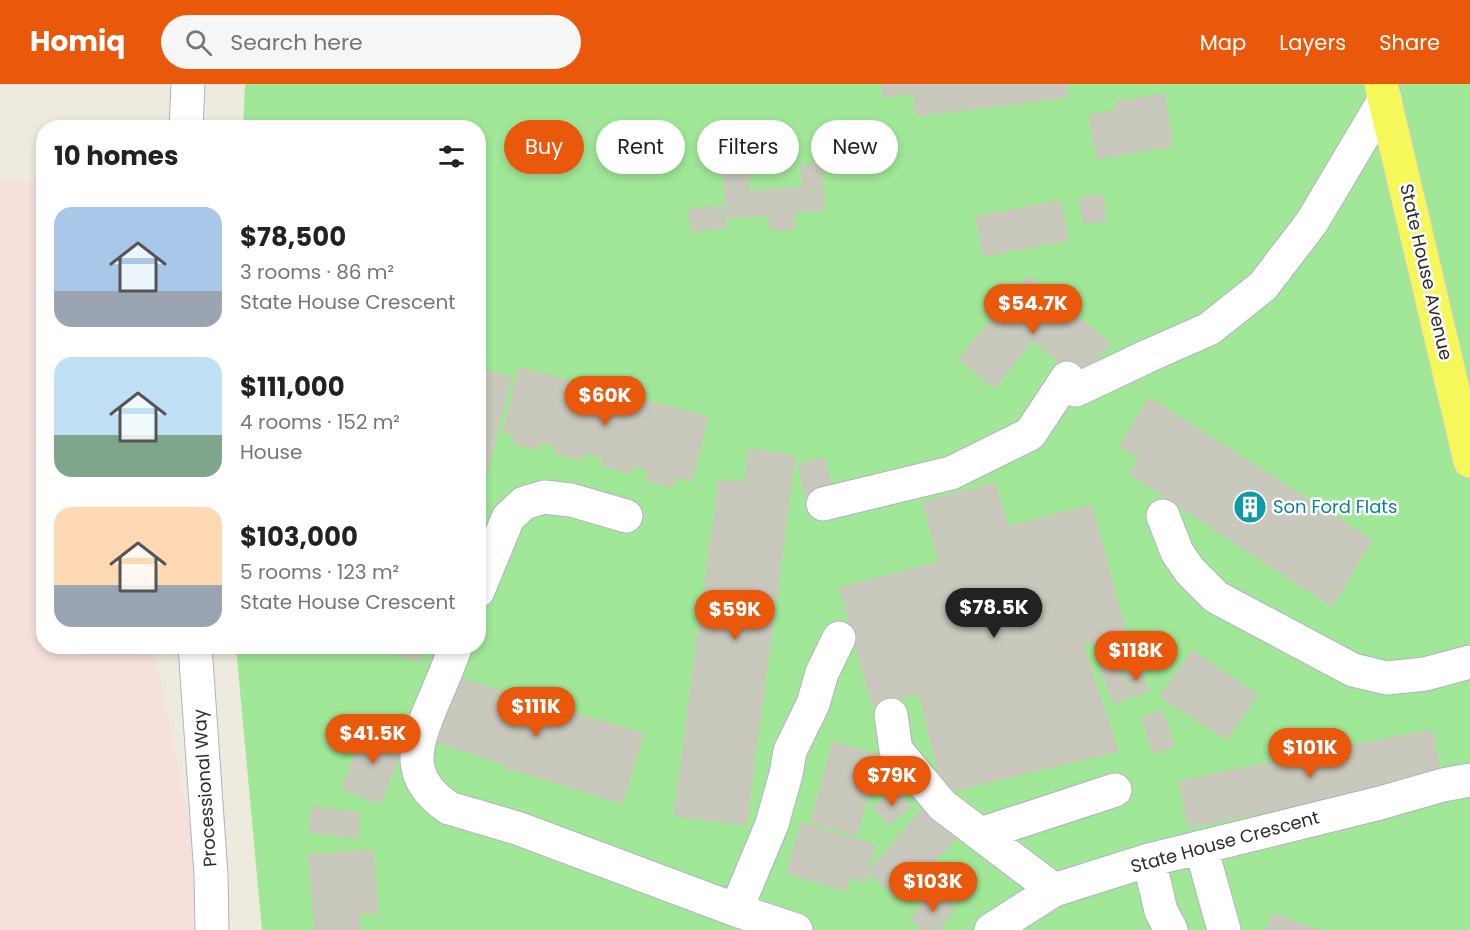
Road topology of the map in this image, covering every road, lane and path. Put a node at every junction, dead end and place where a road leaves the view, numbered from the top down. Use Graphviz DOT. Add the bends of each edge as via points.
graph roads {
  1 [pos="188,84"];
  2 [pos="1383,92"];
  3 [pos="186,120"];
  4 [pos="1470,461"];
  5 [pos="823,504"];
  6 [pos="626,516"];
  7 [pos="1163,516"];
  8 [pos="486,572"];
  9 [pos="840,638"];
  10 [pos="196,654"];
  11 [pos="453,654"];
  12 [pos="1470,662"];
  13 [pos="891,715"];
  14 [pos="1470,780"];
  15 [pos="1115,790"];
  16 [pos="981,834"];
  17 [pos="1201,847"];
  18 [pos="1149,860"];
  19 [pos="1054,890"];
  20 [pos="736,910"];
  21 [pos="212,930"];
  22 [pos="796,930"];
  23 [pos="991,930"];
  24 [pos="1171,930"];
  25 [pos="1224,930"];
  1 -- 3 [label="street"];
  2 -- 4 [label="main road, State House Avenue"];
  2 -- 5 [label="street" via="1312,222 1263,286 1209,329 1076,390 1067,378 1030,434 951,472"];
  6 -- 8 [label="street" via="571,500 544,497 524,503 508,518"];
  7 -- 12 [label="street" via="1177,552 1216,597 1353,670 1387,678 1425,674"];
  9 -- 20 [label="street" via="790,751 772,824"];
  10 -- 21 [label="street, Processional Way"];
  11 -- 20 [label="street" via="416,751 417,767 427,787 442,803"];
  13 -- 16 [label="street" via="896,750 942,805"];
  14 -- 17 [label="street, State House Crescent"];
  15 -- 16 [label="street"];
  16 -- 19 [label="street"];
  17 -- 18 [label="street, State House Crescent"];
  17 -- 25 [label="street"];
  18 -- 19 [label="street, State House Crescent"];
  18 -- 24 [label="street" via="1161,911"];
  19 -- 23 [label="street, State House Crescent"];
  20 -- 22 [label="street"];
}
